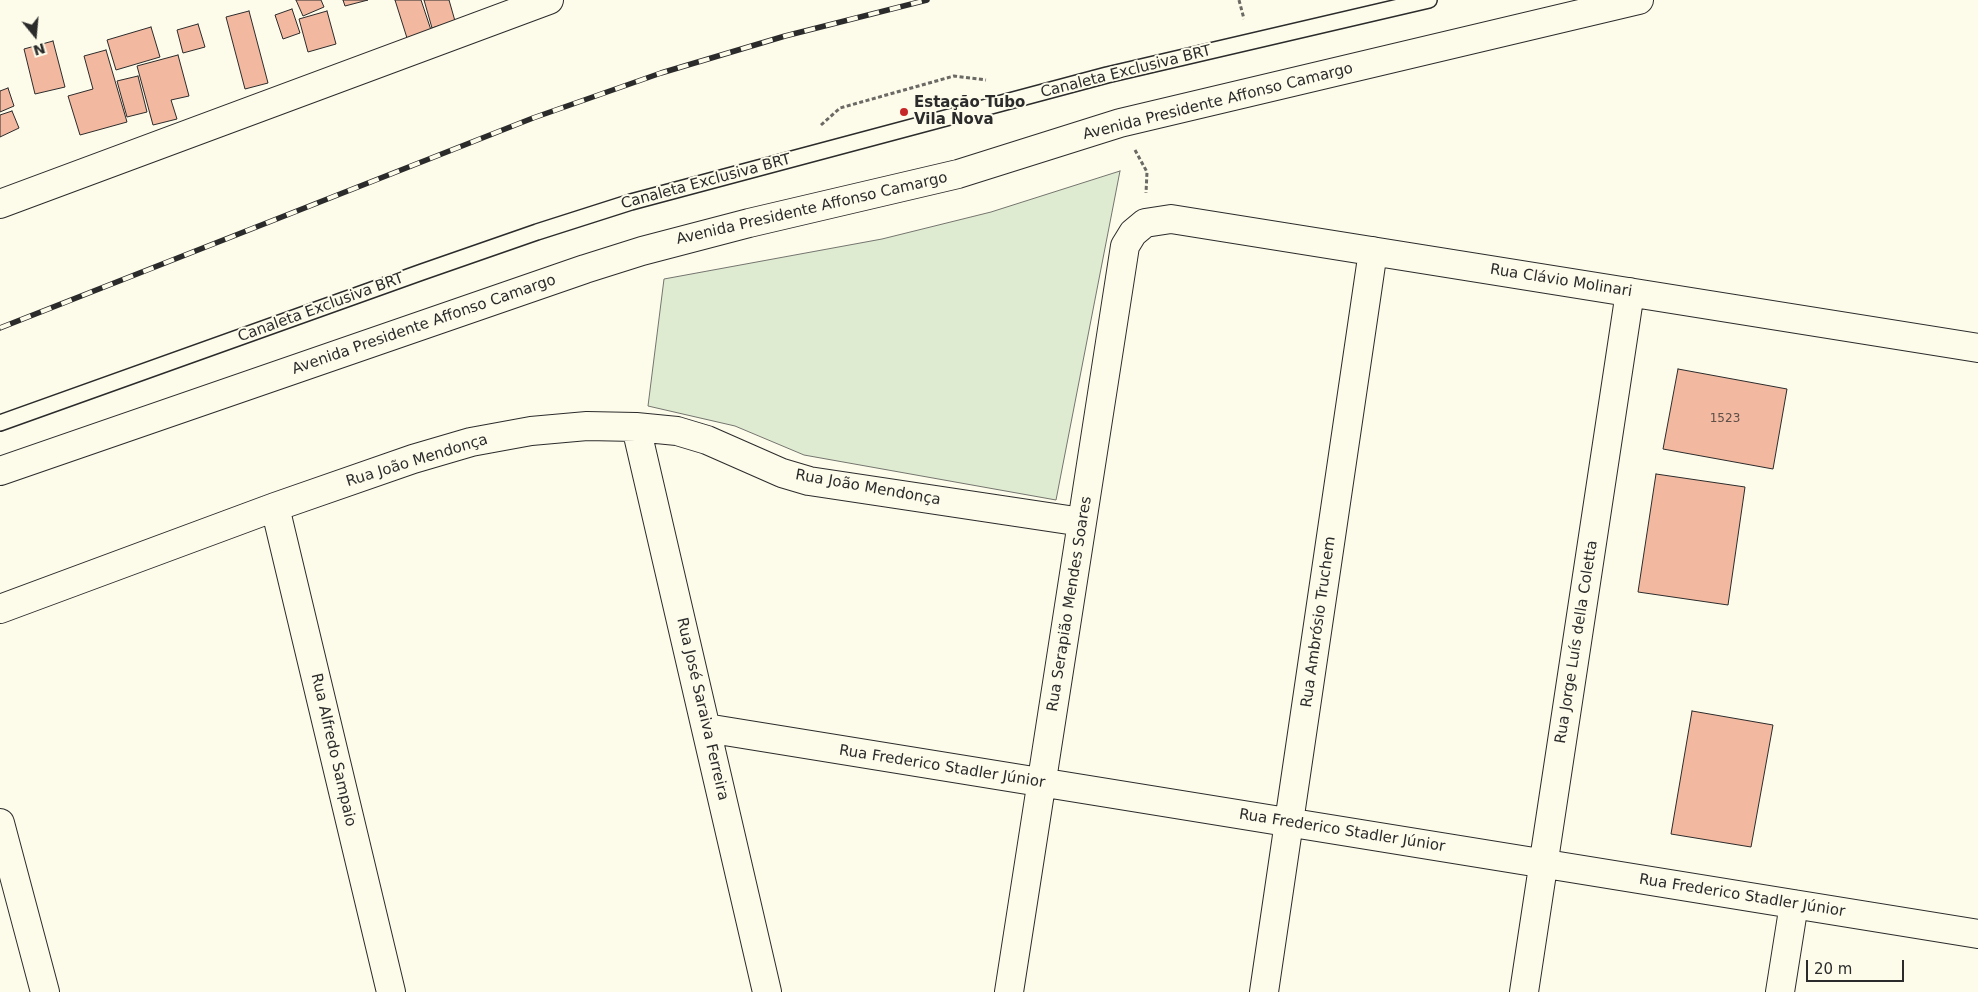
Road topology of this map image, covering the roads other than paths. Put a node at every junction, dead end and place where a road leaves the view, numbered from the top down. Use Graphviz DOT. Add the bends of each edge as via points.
graph roads {
  1 [pos="549,0"];
  2 [pos="1429,0"];
  3 [pos="1639,0"];
  4 [pos="0,204"];
  5 [pos="1145,223"];
  6 [pos="1373,251"];
  7 [pos="1630,292"];
  8 [pos="1978,348"];
  9 [pos="0,423"];
  10 [pos="636,427"];
  11 [pos="0,471"];
  12 [pos="275,507"];
  13 [pos="1082,522"];
  14 [pos="0,609"];
  15 [pos="706,728"];
  16 [pos="1042,783"];
  17 [pos="1289,823"];
  18 [pos="0,824"];
  19 [pos="1544,864"];
  20 [pos="1794,904"];
  21 [pos="1978,934"];
  22 [pos="45,992"];
  23 [pos="391,992"];
  24 [pos="768,992"];
  25 [pos="1009,992"];
  26 [pos="1264,992"];
  27 [pos="1524,992"];
  28 [pos="1780,992"];
  1 -- 4 [label="street"];
  2 -- 9 [label="lane, Canaleta Exclusiva BRT" via="1107,75 631,202 431,269"];
  3 -- 11 [label="street, Avenida Presidente Affonso Camargo" via="1120,124 958,174 642,251"];
  5 -- 6 [label="street, Rua Clávio Molinari" via="1171,219"];
  5 -- 13 [label="street, Rua Serapião Mendes Soares" via="1125,246"];
  6 -- 7 [label="street, Rua Clávio Molinari"];
  6 -- 17 [label="street, Rua Ambrósio Truchem"];
  7 -- 8 [label="street, Rua Clávio Molinari"];
  7 -- 19 [label="street, Rua Jorge Luís della Coletta"];
  10 -- 12 [label="street, Rua João Mendonça" via="587,426 531,431 471,442"];
  10 -- 13 [label="street, Rua João Mendonça" via="707,440 782,473 809,481"];
  10 -- 15 [label="street, Rua José Saraiva Ferreira"];
  12 -- 14 [label="street, Rua João Mendonça"];
  12 -- 23 [label="street, Rua Alfredo Sampaio"];
  13 -- 16 [label="street, Rua Serapião Mendes Soares"];
  15 -- 16 [label="street, Rua Frederico Stadler Júnior"];
  15 -- 24 [label="street, Rua José Saraiva Ferreira"];
  16 -- 17 [label="street, Rua Frederico Stadler Júnior"];
  16 -- 25 [label="street, Rua Serapião Mendes Soares"];
  17 -- 19 [label="street, Rua Frederico Stadler Júnior"];
  17 -- 26 [label="street, Rua Ambrósio Truchem"];
  18 -- 22 [label="street"];
  19 -- 20 [label="street, Rua Frederico Stadler Júnior"];
  19 -- 27 [label="street, Rua Jorge Luís della Coletta"];
  20 -- 21 [label="street, Rua Frederico Stadler Júnior"];
  20 -- 28 [label="street"];
}
